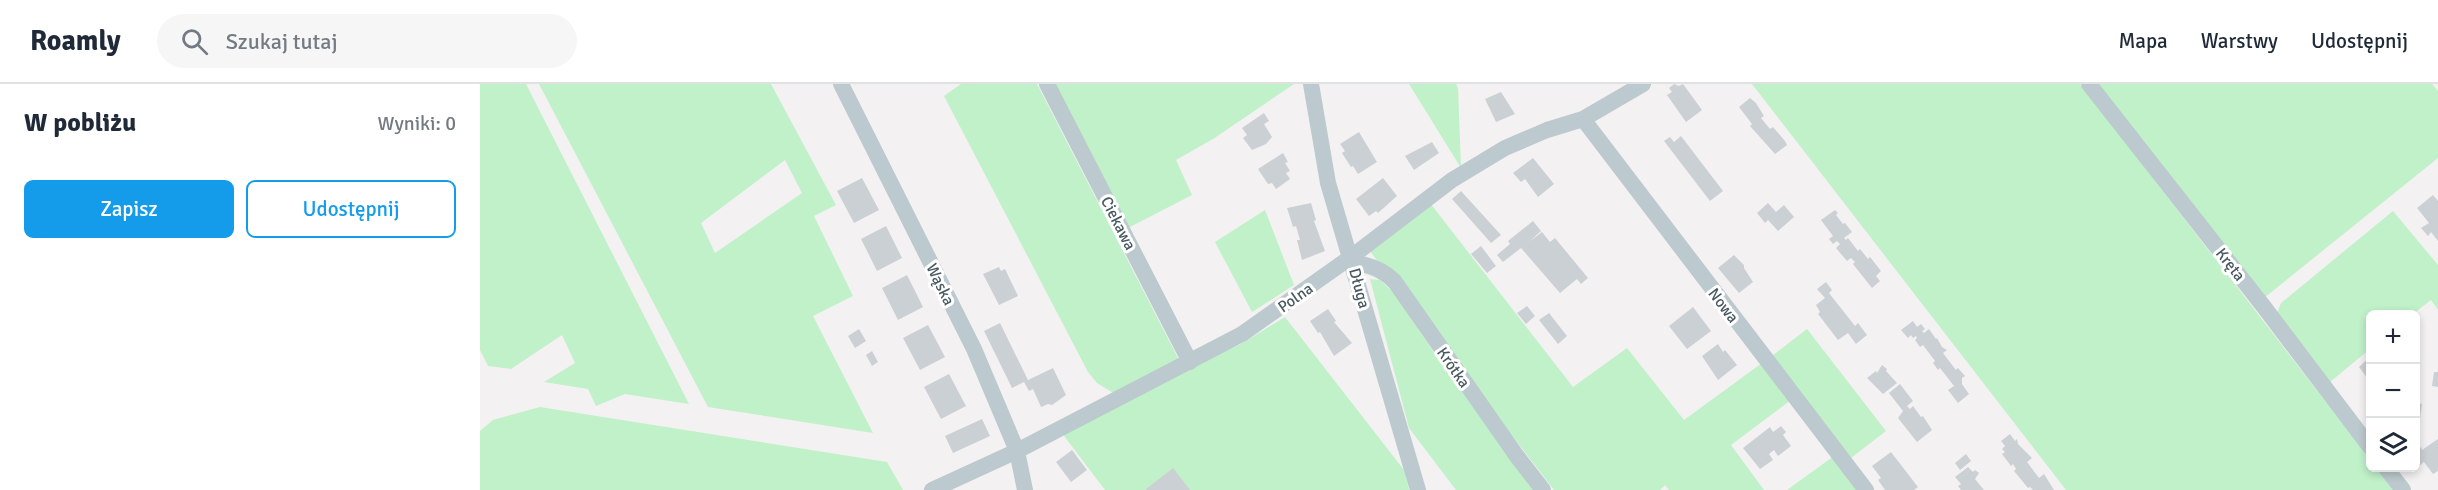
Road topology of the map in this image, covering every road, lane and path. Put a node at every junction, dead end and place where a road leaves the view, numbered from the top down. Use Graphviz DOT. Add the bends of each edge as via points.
graph roads {
  1 [pos="841,84"];
  2 [pos="1047,84"];
  3 [pos="1311,84"];
  4 [pos="1643,84"];
  5 [pos="2089,84"];
  6 [pos="1583,119"];
  7 [pos="1352,260"];
  8 [pos="1190,362"];
  9 [pos="2366,442"];
  10 [pos="1017,451"];
  11 [pos="2389,472"];
  12 [pos="932,490"];
  13 [pos="1025,490"];
  14 [pos="1418,490"];
  15 [pos="1543,490"];
  16 [pos="1866,490"];
  17 [pos="2403,490"];
  1 -- 10 [label="street, Wąska" via="974,349"];
  2 -- 8 [label="street, Ciekawa"];
  3 -- 7 [label="street, Długa" via="1328,183"];
  4 -- 6 [label="street, Polna"];
  5 -- 9 [label="street, Kręta"];
  6 -- 7 [label="street, Polna" via="1505,148 1452,180"];
  6 -- 16 [label="street, Nowa"];
  7 -- 8 [label="street, Polna" via="1242,334"];
  7 -- 14 [label="street, Długa"];
  7 -- 15 [label="street, Krótka" via="1376,267 1395,282"];
  8 -- 10 [label="street, Polna"];
  10 -- 12 [label="street, Polna"];
  10 -- 13 [label="street, Wąska"];
  11 -- 17 [label="street"];
}
